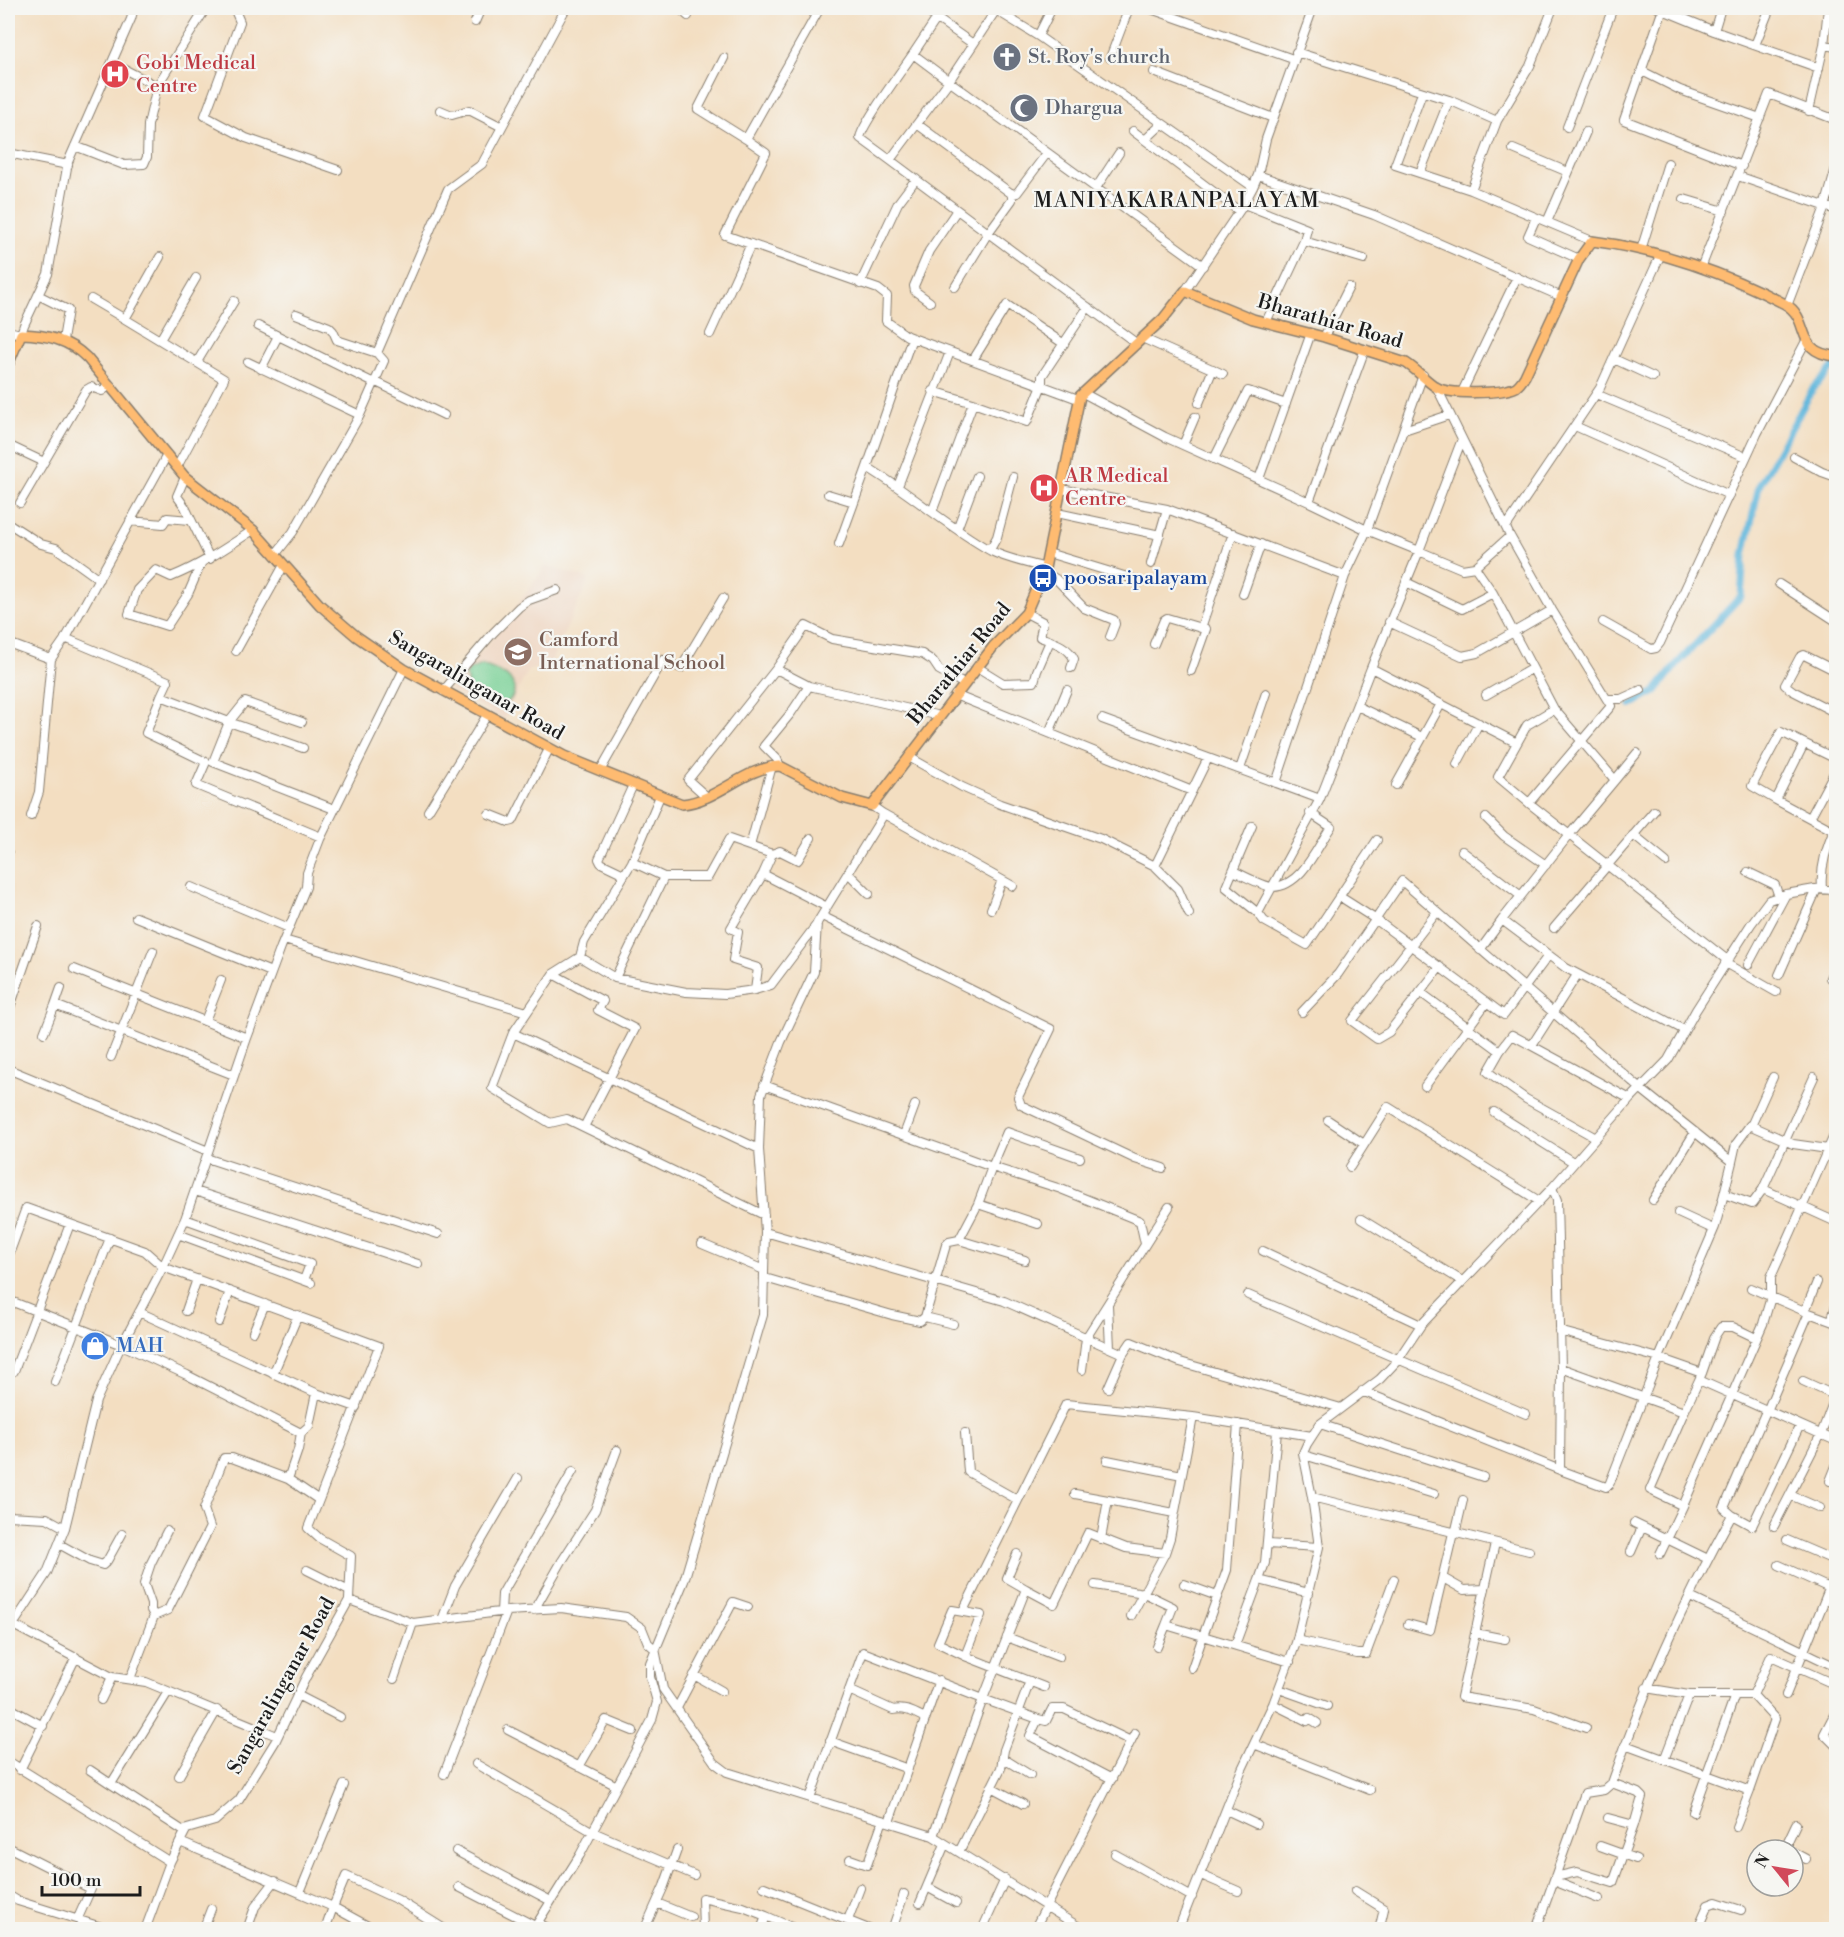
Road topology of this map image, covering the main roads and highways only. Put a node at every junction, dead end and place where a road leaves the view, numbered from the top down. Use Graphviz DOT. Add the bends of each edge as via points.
graph roads {
  1 [pos="1836,356"];
  2 [pos="8,365"];
  3 [pos="776,766"];
  1 -- 3 [label="main road, Bharathiar Road" via="1812,349 1788,306 1701,268 1624,245 1592,241 1579,259 1520,384 1496,391 1437,388 1406,363 1253,319 1185,291 1163,320 1080,396 1044,570 1026,613 977,667 872,806 842,798"];
  2 -- 3 [label="main road, Sangaralinganar Road" via="21,334 63,340 76,347 185,477 252,530 320,604 356,636 443,692 549,749 682,804 707,797 753,772"];
}
